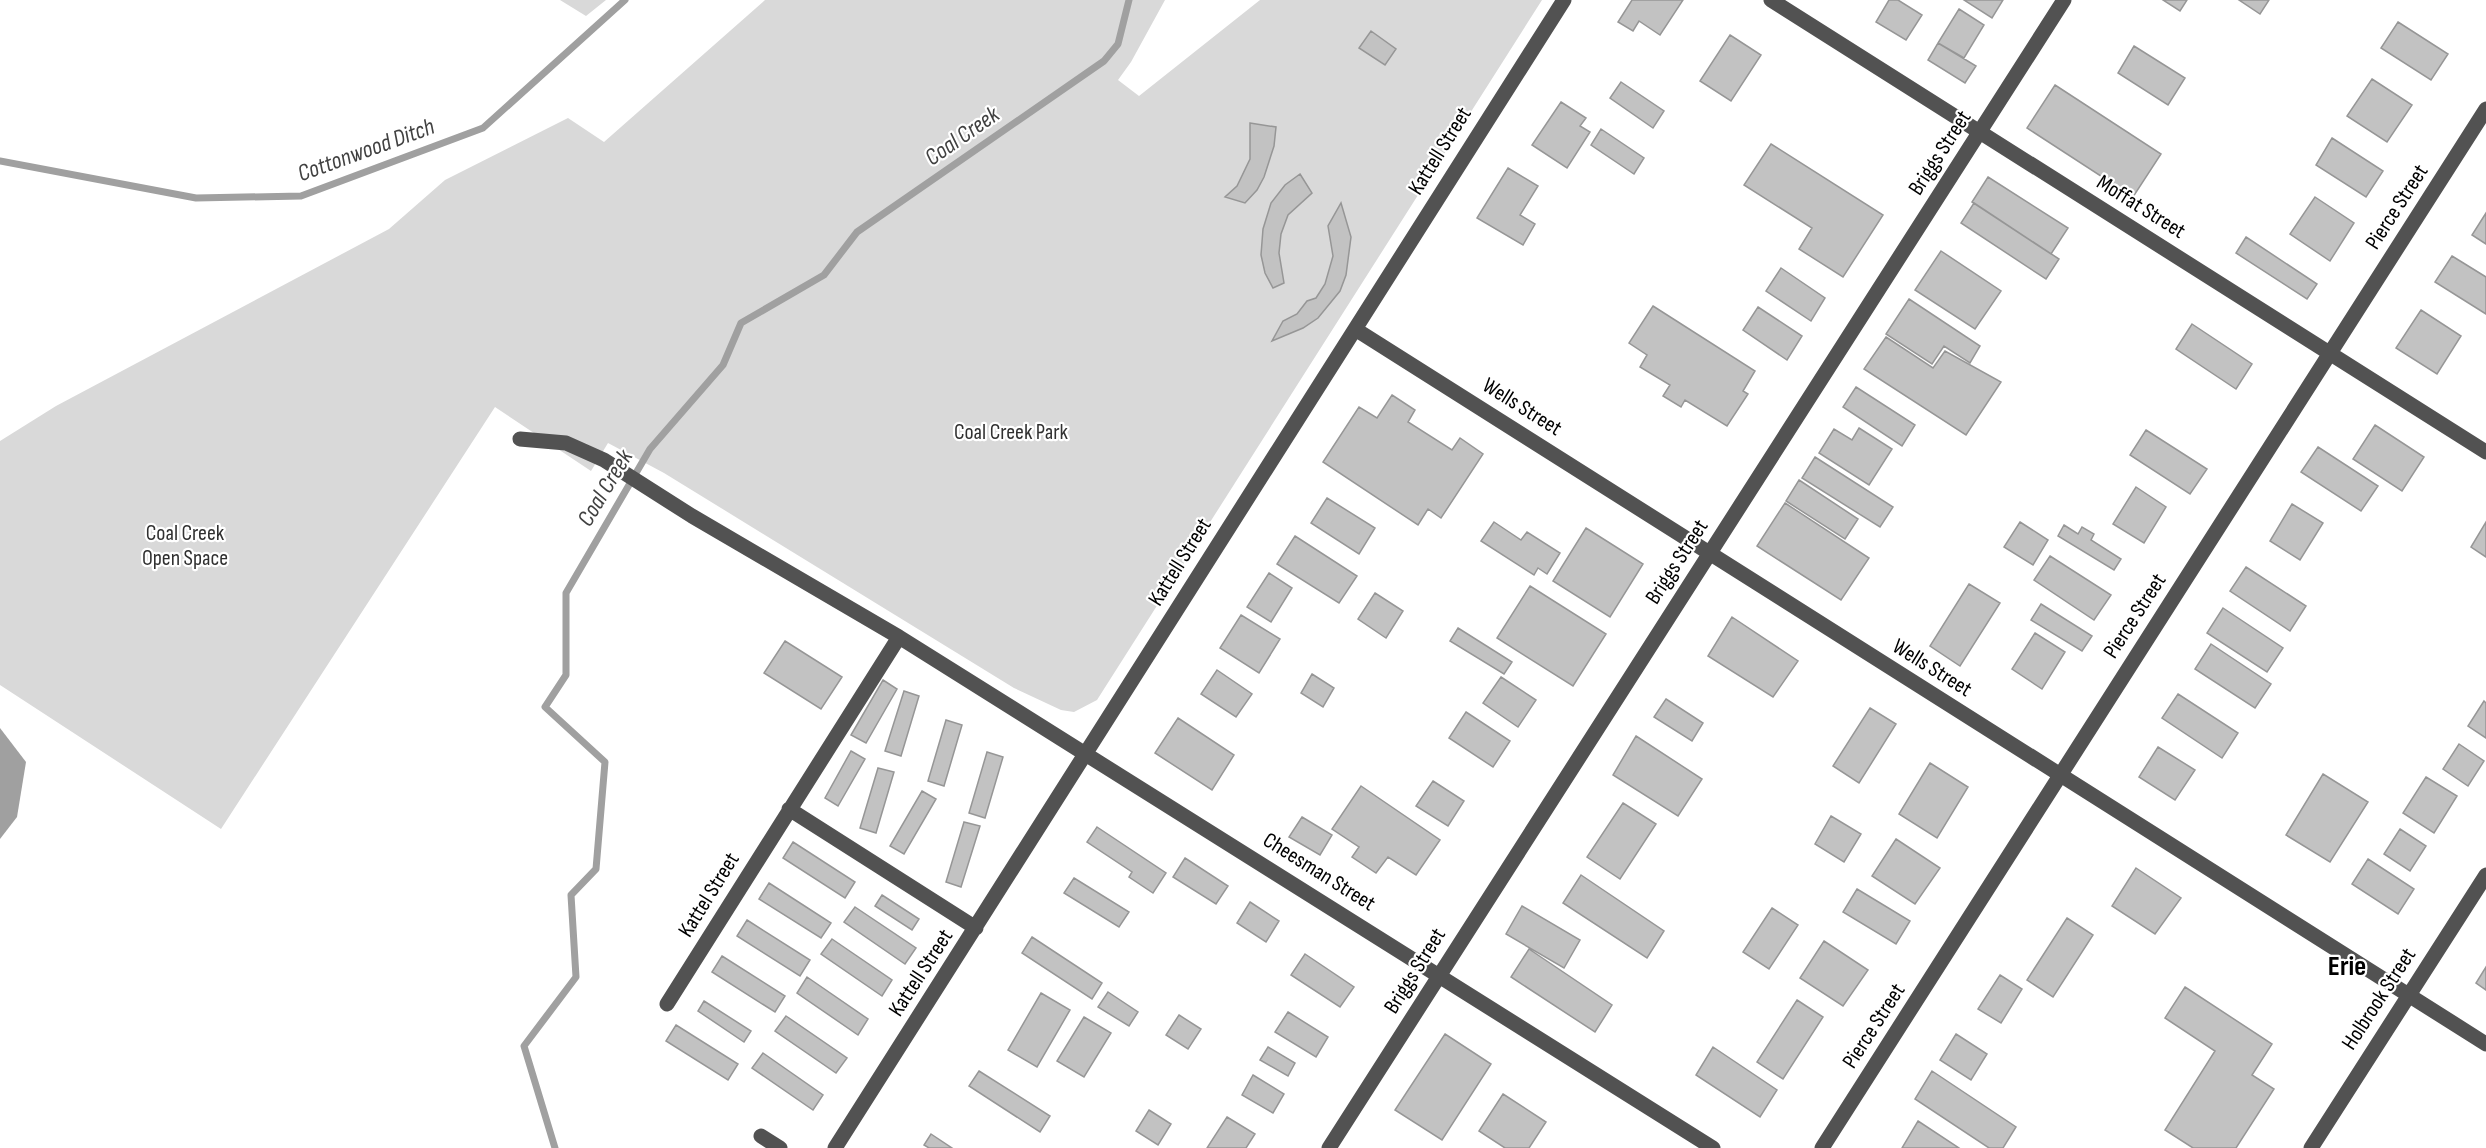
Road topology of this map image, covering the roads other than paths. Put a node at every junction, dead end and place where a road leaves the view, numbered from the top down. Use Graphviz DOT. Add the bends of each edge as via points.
graph roads {
  1 [pos="1564,0"];
  2 [pos="1772,0"];
  3 [pos="2064,0"];
  4 [pos="2486,109"];
  5 [pos="1980,131"];
  6 [pos="1355,329"];
  7 [pos="2330,353"];
  8 [pos="520,439"];
  9 [pos="2486,452"];
  10 [pos="1710,553"];
  11 [pos="899,637"];
  12 [pos="1086,753"];
  13 [pos="2060,776"];
  14 [pos="789,809"];
  15 [pos="2486,875"];
  16 [pos="976,928"];
  17 [pos="1439,974"];
  18 [pos="2408,996"];
  19 [pos="667,1004"];
  20 [pos="2486,1044"];
  21 [pos="761,1136"];
  22 [pos="780,1148"];
  23 [pos="835,1148"];
  24 [pos="1329,1148"];
  25 [pos="1713,1148"];
  26 [pos="1822,1148"];
  27 [pos="2311,1148"];
  1 -- 6 [label="street, Kattell Street"];
  2 -- 5 [label="street, Moffat Street"];
  3 -- 5 [label="street, Briggs Street"];
  4 -- 7 [label="street, Pierce Street"];
  5 -- 7 [label="street, Moffat Street"];
  5 -- 10 [label="street, Briggs Street"];
  6 -- 10 [label="street, Wells Street"];
  6 -- 12 [label="street, Kattell Street"];
  7 -- 9 [label="street, Moffat Street"];
  7 -- 13 [label="street, Pierce Street"];
  8 -- 11 [label="street, Cheesman Street" via="566,443 604,460"];
  10 -- 13 [label="street, Wells Street"];
  10 -- 17 [label="street, Briggs Street"];
  11 -- 12 [label="street, Cheesman Street"];
  11 -- 14 [label="street, Kattel Street"];
  12 -- 16 [label="street, Kattell Street"];
  12 -- 17 [label="street, Cheesman Street"];
  13 -- 18 [label="street, Wells Street"];
  13 -- 26 [label="street, Pierce Street"];
  14 -- 16 [label="street"];
  14 -- 19 [label="street, Kattel Street"];
  15 -- 18 [label="street, Holbrook Street"];
  16 -- 23 [label="street, Kattell Street"];
  17 -- 24 [label="street, Briggs Street"];
  17 -- 25 [label="street, Cheesman Street"];
  18 -- 20 [label="street, Wells Street"];
  18 -- 27 [label="street, Holbrook Street"];
  21 -- 22 [label="street"];
}
